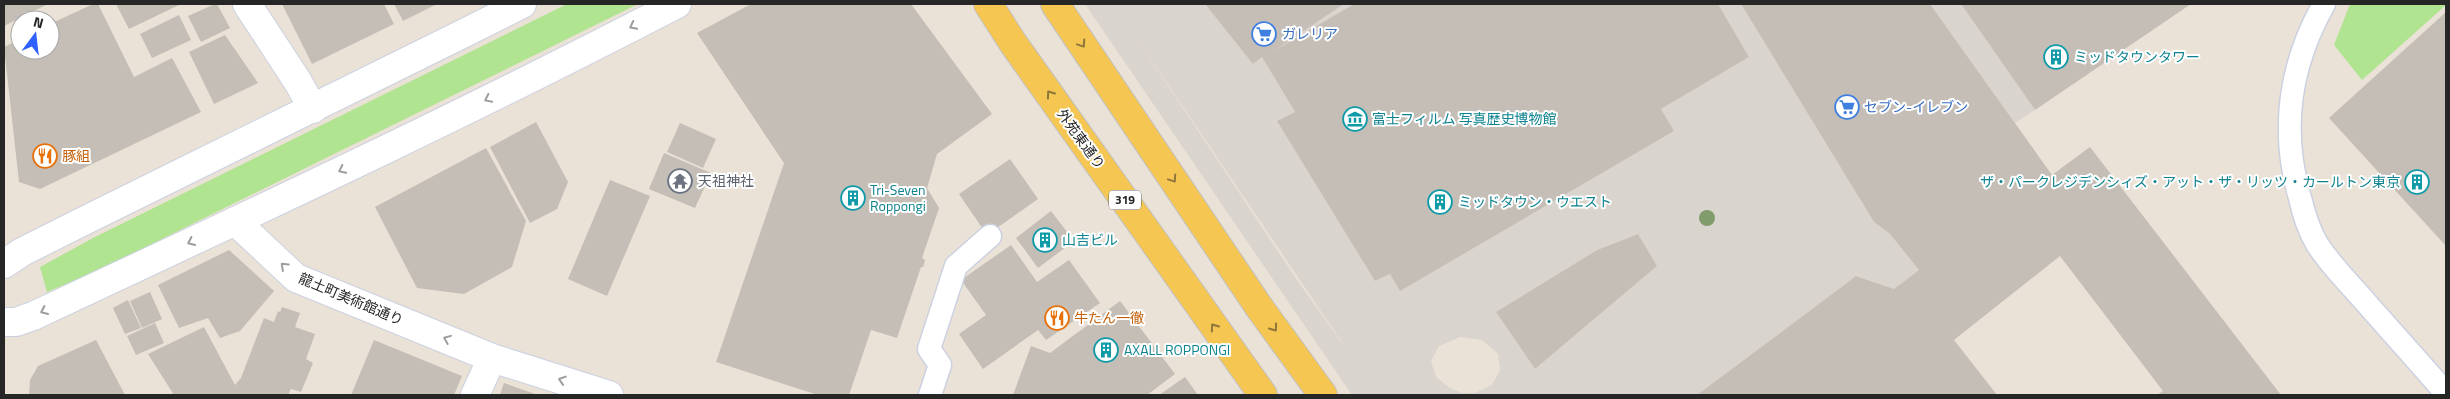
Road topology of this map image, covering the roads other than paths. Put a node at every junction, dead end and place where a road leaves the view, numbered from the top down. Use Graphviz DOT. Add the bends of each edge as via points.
graph roads {
  1 [pos="248,4"];
  2 [pos="522,4"];
  3 [pos="677,4"];
  4 [pos="988,4"];
  5 [pos="1054,4"];
  6 [pos="2324,4"];
  7 [pos="313,109"];
  8 [pos="236,221"];
  9 [pos="990,236"];
  10 [pos="4,264"];
  11 [pos="4,322"];
  12 [pos="492,358"];
  13 [pos="2446,393"];
  14 [pos="475,395"];
  15 [pos="609,395"];
  16 [pos="930,395"];
  17 [pos="1263,395"];
  18 [pos="1323,395"];
  1 -- 7 [label="street"];
  2 -- 7 [label="street"];
  3 -- 8 [label="street, one-way"];
  17 -- 4 [label="main road, 外苑東通り / 319, one-way"];
  5 -- 18 [label="main road, one-way" via="1259,307"];
  6 -- 13 [label="lane" via="2308,32 2291,97 2291,153 2307,223 2328,258"];
  7 -- 10 [label="street" via="192,166"];
  8 -- 11 [label="street, one-way" via="33,316"];
  12 -- 8 [label="street, 龍土町美術館通り, one-way" via="296,278"];
  9 -- 16 [label="lane" via="956,266 929,350 940,365"];
  12 -- 14 [label="street"];
  15 -- 12 [label="street, 龍土町美術館通り, one-way"];
}
